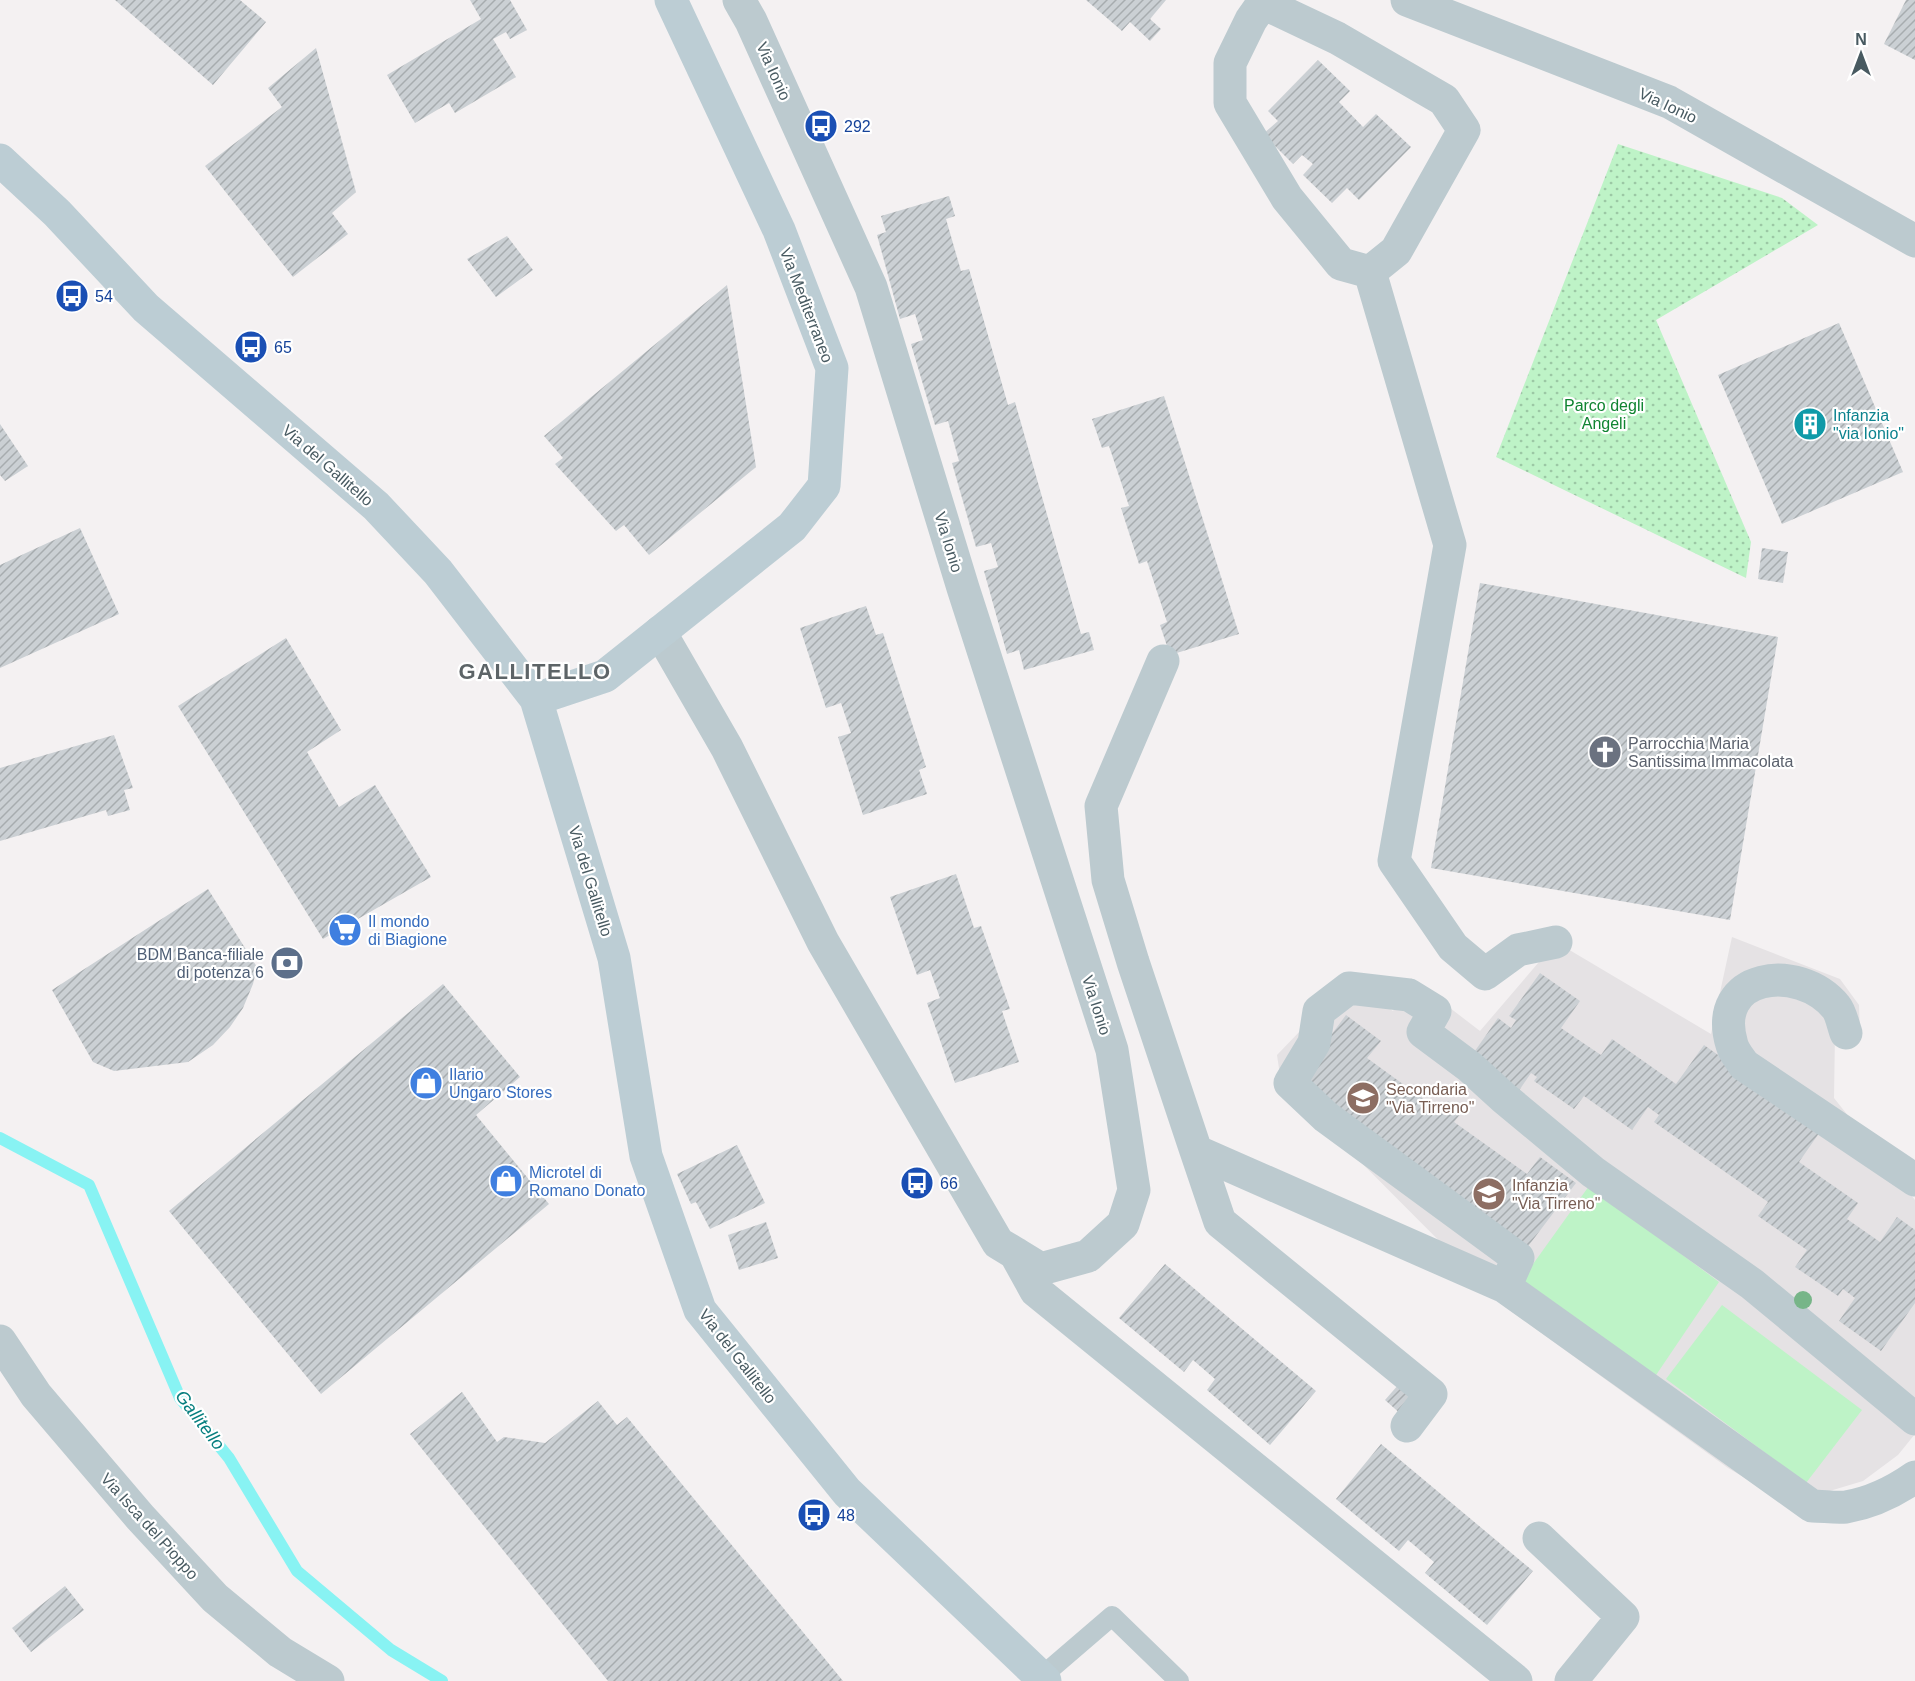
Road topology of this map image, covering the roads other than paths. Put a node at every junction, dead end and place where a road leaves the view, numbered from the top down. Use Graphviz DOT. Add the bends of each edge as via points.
graph roads {
  1 [pos="671,0"];
  2 [pos="739,0"];
  3 [pos="1407,0"];
  4 [pos="1264,1"];
  5 [pos="0,160"];
  6 [pos="1915,241"];
  7 [pos="1370,272"];
  8 [pos="660,632"];
  9 [pos="1163,661"];
  10 [pos="536,699"];
  11 [pos="1556,942"];
  12 [pos="1846,1033"];
  13 [pos="1196,1151"];
  14 [pos="1915,1180"];
  15 [pos="1015,1253"];
  16 [pos="1505,1287"];
  17 [pos="0,1341"];
  18 [pos="1915,1419"];
  19 [pos="1407,1426"];
  20 [pos="1915,1477"];
  21 [pos="1539,1538"];
  22 [pos="1043,1679"];
  23 [pos="328,1681"];
  24 [pos="1179,1681"];
  25 [pos="1516,1681"];
  26 [pos="1571,1681"];
  1 -- 8 [label="street, Via Mediterraneo" via="779,230 832,368 824,486 792,527"];
  2 -- 15 [label="street, Via Ionio" via="871,287 1112,1050 1134,1190 1123,1224 1088,1256 1041,1269"];
  3 -- 6 [label="street, Via Ionio" via="1669,102"];
  4 -- 7 [label="street" via="1230,63 1230,103 1287,198 1341,264"];
  4 -- 7 [label="street" via="1444,100 1464,130 1396,251"];
  5 -- 10 [label="street, Via del Gallitello" via="57,213 146,308 376,506 438,572"];
  7 -- 11 [label="street" via="1450,545 1394,861 1453,947 1485,974 1518,950"];
  8 -- 10 [label="street, Via Mediterraneo" via="605,676"];
  8 -- 15 [label="street, Via Ionio" via="727,748 823,942 998,1243"];
  9 -- 13 [label="street" via="1101,806 1108,880"];
  10 -- 22 [label="street, Via del Gallitello" via="614,958 646,1156 700,1310 847,1492"];
  12 -- 14 [label="street" via="1837,1008 1815,989 1787,981 1757,982 1740,993 1730,1011 1732,1047 1744,1065"];
  13 -- 16 [label="street"];
  13 -- 19 [label="street" via="1220,1222 1431,1394"];
  15 -- 25 [label="street" via="1036,1291"];
  16 -- 18 [label="street" via="1518,1258 1326,1117 1290,1083 1314,1043 1319,1011 1349,988 1409,995 1435,1011 1423,1032 1593,1172 1752,1284"];
  16 -- 20 [label="street" via="1812,1506 1845,1507 1875,1499"];
  17 -- 23 [label="street, Via Isca del Pioppo" via="36,1395 215,1599 280,1652"];
  21 -- 26 [label="street" via="1623,1617"];
  22 -- 24 [label="lane" via="1112,1616"];
}
